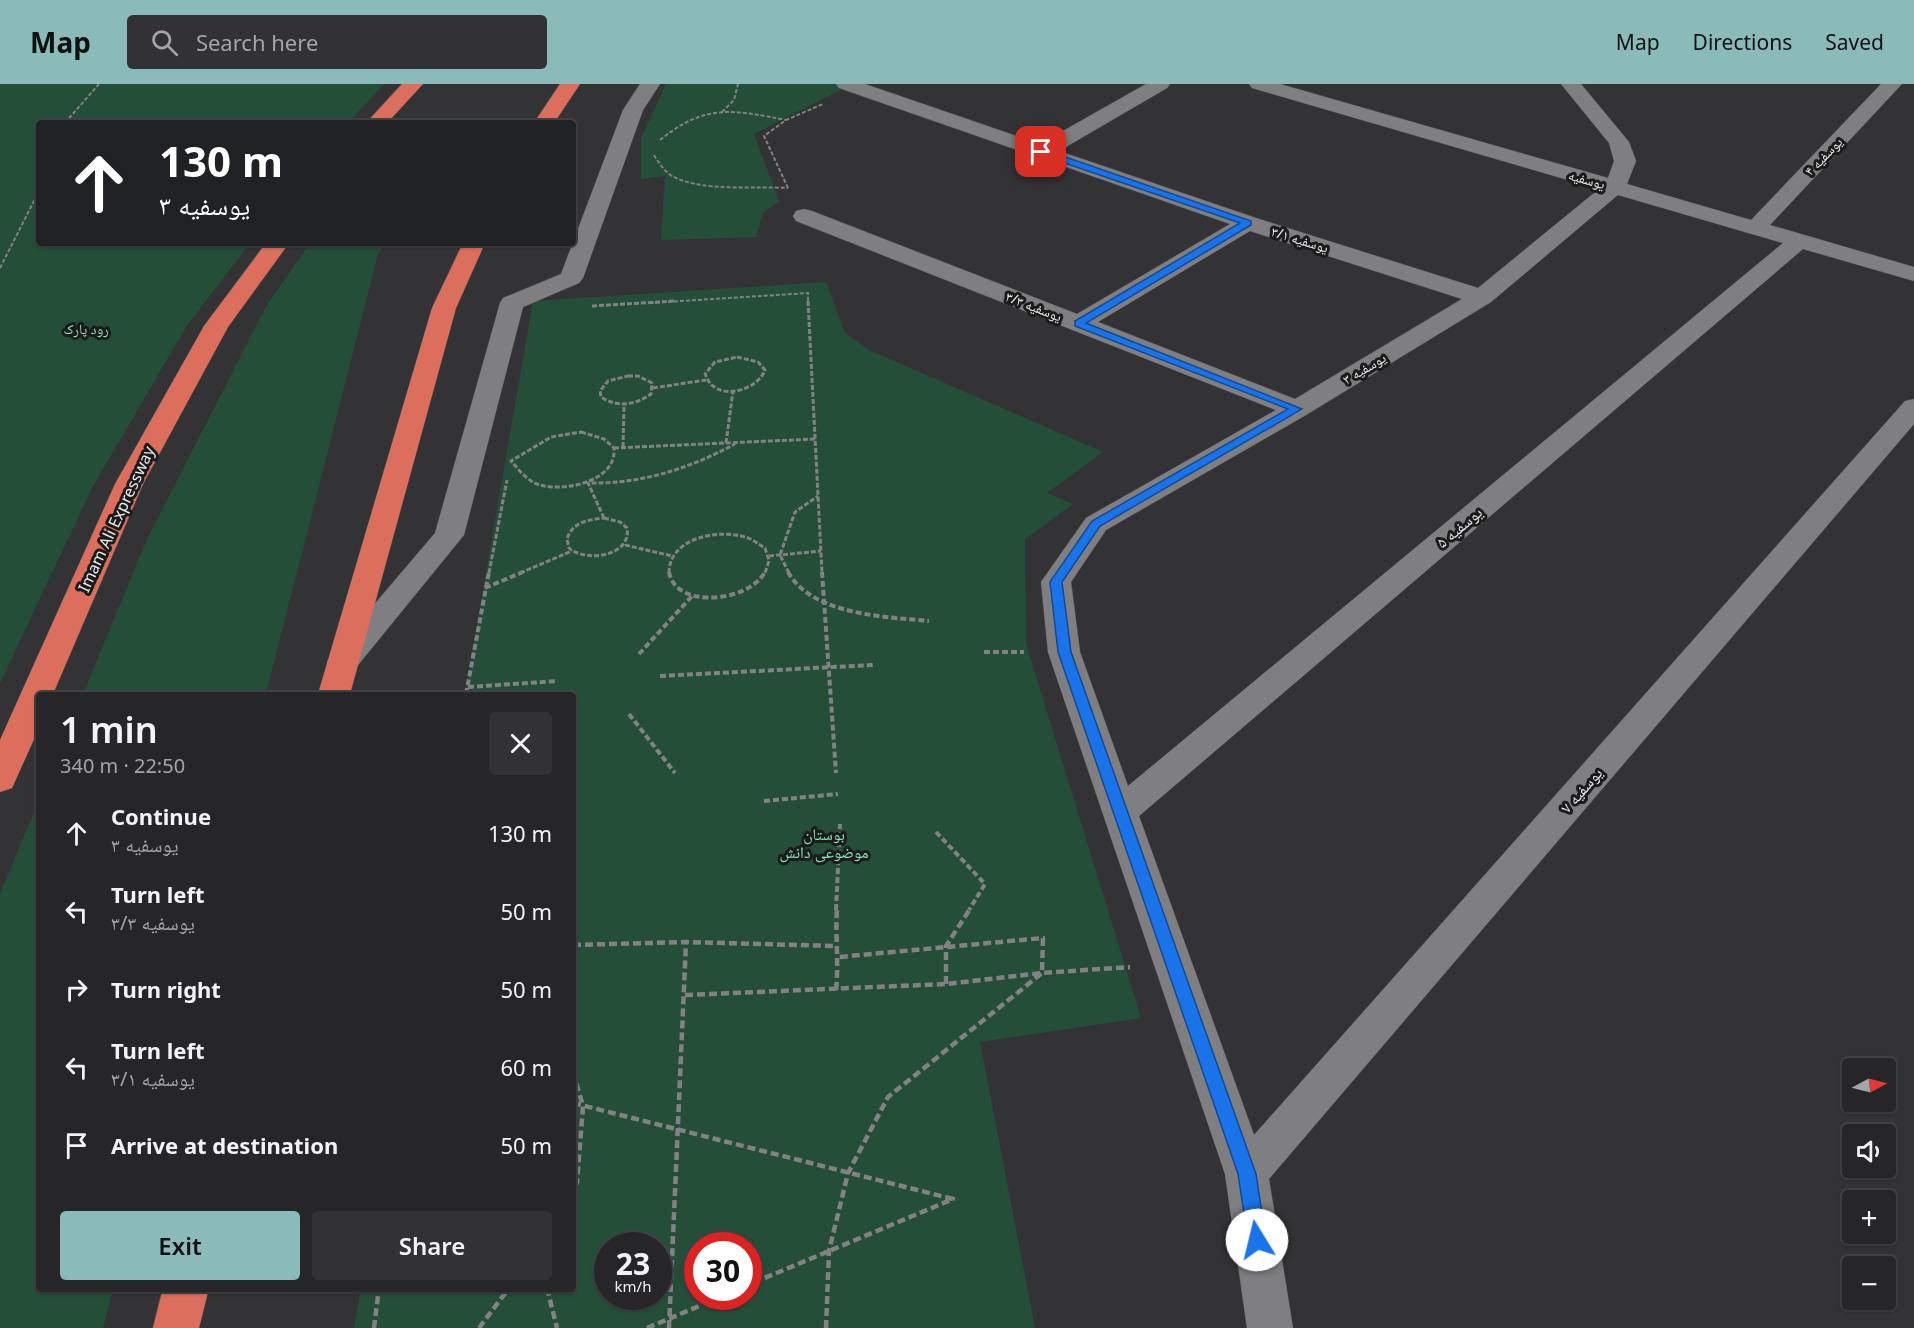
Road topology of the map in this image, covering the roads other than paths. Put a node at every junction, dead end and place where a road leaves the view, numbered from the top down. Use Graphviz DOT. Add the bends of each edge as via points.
graph roads {
  1 [pos="413,84"];
  2 [pos="570,84"];
  3 [pos="650,84"];
  4 [pos="1160,84"];
  5 [pos="1259,84"];
  6 [pos="1892,84"];
  7 [pos="853,86"];
  8 [pos="1579,86"];
  9 [pos="379,120"];
  10 [pos="546,120"];
  11 [pos="1041,152"];
  12 [pos="1615,188"];
  13 [pos="804,216"];
  14 [pos="1248,223"];
  15 [pos="1755,228"];
  16 [pos="1799,241"];
  17 [pos="276,246"];
  18 [pos="473,246"];
  19 [pos="1914,274"];
  20 [pos="1482,297"];
  21 [pos="1078,324"];
  22 [pos="1914,407"];
  23 [pos="1297,409"];
  24 [pos="343,662"];
  25 [pos="38,692"];
  26 [pos="335,692"];
  27 [pos="36,696"];
  28 [pos="0,778"];
  29 [pos="1119,813"];
  30 [pos="1247,1174"];
  31 [pos="185,1292"];
  32 [pos="177,1328"];
  33 [pos="1270,1328"];
  1 -- 9 [label="highway"];
  2 -- 10 [label="highway"];
  3 -- 24 [label="street" via="633,110 571,278 512,303 449,535"];
  4 -- 11 [label="street"];
  5 -- 12 [label="street, یوسفیه"];
  6 -- 15 [label="street, یوسفیه ۴"];
  7 -- 11 [label="street, یوسفیه ۳/۱"];
  8 -- 12 [label="street" via="1619,142 1625,161"];
  11 -- 14 [label="street, یوسفیه ۳/۱"];
  12 -- 15 [label="street, یوسفیه"];
  12 -- 20 [label="street, یوسفیه ۳"];
  13 -- 21 [label="street, یوسفیه ۳/۳"];
  14 -- 20 [label="street, یوسفیه ۳/۱"];
  14 -- 21 [label="street"];
  15 -- 16 [label="street, یوسفیه"];
  16 -- 19 [label="street, یوسفیه"];
  16 -- 29 [label="street, یوسفیه ۵"];
  17 -- 25 [label="highway, Imam Ali Expressway" via="216,326 129,484"];
  18 -- 24 [label="highway" via="444,308"];
  20 -- 23 [label="street, یوسفیه ۳"];
  21 -- 23 [label="street, یوسفیه ۳/۳"];
  22 -- 30 [label="street, یوسفیه ۷"];
  23 -- 29 [label="street, یوسفیه ۳" via="1096,524 1056,582 1064,652"];
  24 -- 26 [label="highway"];
  27 -- 28 [label="highway, Imam Ali Expressway"];
  29 -- 30 [label="street"];
  30 -- 33 [label="street"];
  31 -- 32 [label="highway"];
}
